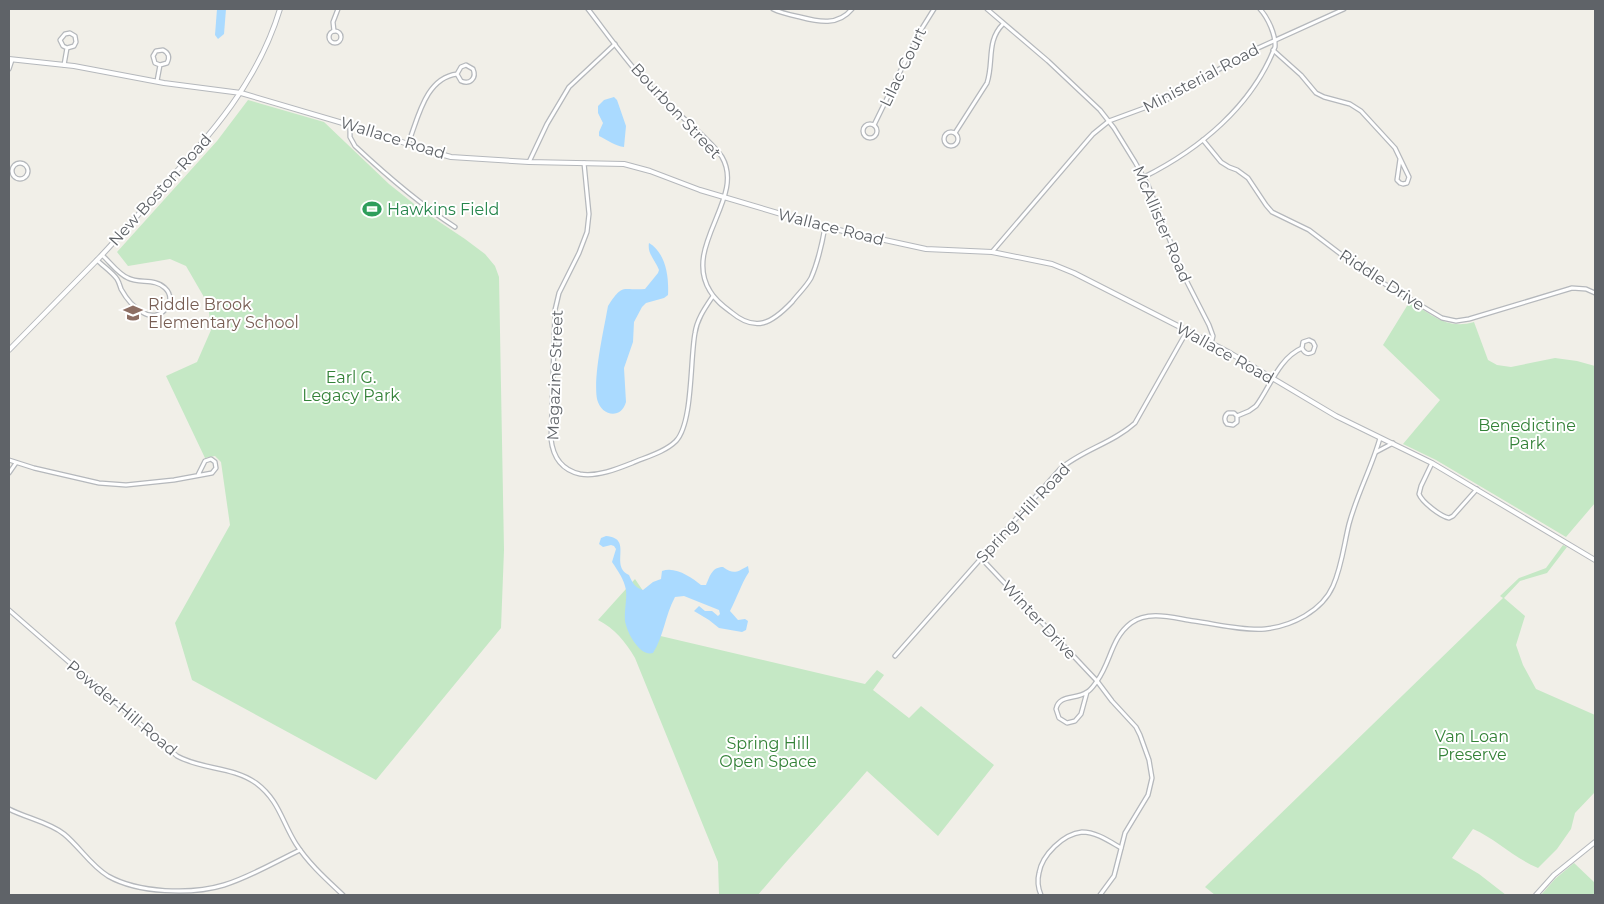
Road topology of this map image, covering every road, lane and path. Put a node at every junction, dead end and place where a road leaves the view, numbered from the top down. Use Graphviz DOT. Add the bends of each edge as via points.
graph roads {
  1 [pos="280,9"];
  2 [pos="338,9"];
  3 [pos="588,9"];
  4 [pos="773,9"];
  5 [pos="852,9"];
  6 [pos="934,9"];
  7 [pos="987,9"];
  8 [pos="1260,9"];
  9 [pos="1344,9"];
  10 [pos="1003,24"];
  11 [pos="334,31"];
  12 [pos="1276,40"];
  13 [pos="615,44"];
  14 [pos="67,48"];
  15 [pos="1273,50"];
  16 [pos="10,60"];
  17 [pos="64,65"];
  18 [pos="160,65"];
  19 [pos="9,69"];
  20 [pos="457,74"];
  21 [pos="157,81"];
  22 [pos="241,93"];
  23 [pos="1109,121"];
  24 [pos="350,125"];
  25 [pos="874,125"];
  26 [pos="955,133"];
  27 [pos="1203,140"];
  28 [pos="408,144"];
  29 [pos="1400,159"];
  30 [pos="9,162"];
  31 [pos="529,162"];
  32 [pos="584,163"];
  33 [pos="14,166"];
  34 [pos="1144,178"];
  35 [pos="724,197"];
  36 [pos="455,227"];
  37 [pos="826,227"];
  38 [pos="992,252"];
  39 [pos="102,254"];
  40 [pos="97,260"];
  41 [pos="1595,293"];
  42 [pos="713,296"];
  43 [pos="1187,331"];
  44 [pos="1212,344"];
  45 [pos="1302,348"];
  46 [pos="9,350"];
  47 [pos="1273,379"];
  48 [pos="1237,416"];
  49 [pos="1380,438"];
  50 [pos="1393,443"];
  51 [pos="1376,452"];
  52 [pos="9,460"];
  53 [pos="16,463"];
  54 [pos="1432,463"];
  55 [pos="9,473"];
  56 [pos="198,475"];
  57 [pos="1477,489"];
  58 [pos="981,558"];
  59 [pos="1595,560"];
  60 [pos="9,610"];
  61 [pos="895,656"];
  62 [pos="1098,681"];
  63 [pos="1087,692"];
  64 [pos="9,809"];
  65 [pos="1595,842"];
  66 [pos="1121,848"];
  67 [pos="300,850"];
  68 [pos="343,895"];
  69 [pos="1041,895"];
  70 [pos="1100,895"];
  71 [pos="1536,895"];
  1 -- 22 [label="street, New Boston Road"];
  2 -- 11 [label="street" via="333,22"];
  3 -- 13 [label="street, Bourbon Street"];
  4 -- 5 [label="street" via="825,22 842,18"];
  6 -- 25 [label="street, Lilac Court"];
  7 -- 10 [label="street, McAllister Road"];
  8 -- 12 [label="street"];
  9 -- 12 [label="street, Ministerial Road"];
  10 -- 23 [label="street, McAllister Road" via="1048,61"];
  10 -- 26 [label="street" via="992,39 987,83"];
  11 -- 11 [label="street" via="329,39 335,44 342,36"];
  12 -- 15 [label="street"];
  12 -- 23 [label="street, Ministerial Road" via="1230,62 1166,100"];
  13 -- 31 [label="street" via="569,87"];
  13 -- 35 [label="street, Bourbon Street" via="651,88 722,158 727,174"];
  14 -- 14 [label="street" via="60,40 70,33 76,42"];
  14 -- 17 [label="street"];
  15 -- 27 [label="street" via="1250,94"];
  15 -- 29 [label="street" via="1316,93 1358,108 1392,145"];
  16 -- 17 [label="street, Wallace Road"];
  16 -- 19 [label="street"];
  17 -- 21 [label="street, Wallace Road"];
  18 -- 18 [label="street" via="167,63 169,58 163,50 158,50 153,56"];
  18 -- 21 [label="street"];
  20 -- 20 [label="street" via="461,81 467,83 474,75 473,69 466,65 459,68"];
  20 -- 28 [label="street" via="447,76 433,86"];
  21 -- 22 [label="street, Wallace Road"];
  22 -- 24 [label="street, Wallace Road"];
  22 -- 39 [label="street, New Boston Road" via="213,131"];
  23 -- 34 [label="street, McAllister Road"];
  23 -- 38 [label="street, Ministerial Road" via="1093,134"];
  24 -- 28 [label="street, Wallace Road"];
  24 -- 36 [label="street" via="350,138 355,146 409,194"];
  25 -- 25 [label="street, Lilac Court" via="876,136 866,137 865,127"];
  26 -- 26 [label="street" via="945,136 947,144 953,146 957,143"];
  27 -- 34 [label="street"];
  27 -- 41 [label="street, Riddle Drive" via="1221,162 1248,178 1272,212 1309,230 1363,272 1442,318 1469,319 1572,288"];
  28 -- 31 [label="street, Wallace Road" via="451,157"];
  29 -- 29 [label="street" via="1409,177 1404,184 1397,178"];
  30 -- 33 [label="street"];
  31 -- 32 [label="street, Wallace Road"];
  32 -- 35 [label="street, Wallace Road" via="637,167"];
  32 -- 42 [label="street, Magazine Street" via="588,232 559,292 555,310 551,439 560,463 575,472 602,473 652,455 675,442 681,435 686,418 696,329"];
  33 -- 33 [label="street" via="14,176 21,179 26,176 25,165 18,163"];
  34 -- 44 [label="street, McAllister Road" via="1184,276 1210,325"];
  35 -- 37 [label="street, Wallace Road"];
  35 -- 42 [label="street" via="703,256 703,274"];
  37 -- 38 [label="street, Wallace Road" via="926,249"];
  37 -- 42 [label="street" via="809,281 775,317 750,324"];
  38 -- 43 [label="street, Wallace Road" via="1061,268"];
  39 -- 40 [label="street, New Boston Road"];
  39 -- 40 [label="street" via="128,278 151,281 164,287 170,299 168,306 162,313 146,315"];
  40 -- 46 [label="street, New Boston Road"];
  43 -- 44 [label="street, Wallace Road"];
  43 -- 58 [label="street, Spring Hill Road" via="1135,423 1060,469"];
  44 -- 47 [label="street, Wallace Road"];
  45 -- 45 [label="street" via="1307,340 1312,340 1315,346 1309,354"];
  45 -- 47 [label="street" via="1288,357"];
  47 -- 48 [label="street" via="1256,406"];
  47 -- 49 [label="street, Wallace Road"];
  48 -- 48 [label="street" via="1233,425 1226,423 1224,418 1232,412"];
  49 -- 50 [label="street, Wallace Road"];
  49 -- 51 [label="street"];
  50 -- 51 [label="street"];
  50 -- 54 [label="street, Wallace Road"];
  51 -- 62 [label="street" via="1352,514 1336,578 1328,594 1314,609 1290,622 1264,629 1159,616 1142,618 1134,621 1115,640"];
  52 -- 53 [label="street"];
  53 -- 55 [label="street"];
  53 -- 56 [label="street" via="111,484 146,483"];
  54 -- 57 [label="street, Wallace Road"];
  54 -- 57 [label="street" via="1419,494 1423,501 1445,517 1454,516"];
  56 -- 56 [label="street" via="214,472 215,462 211,459 205,461"];
  57 -- 59 [label="street, Wallace Road"];
  58 -- 61 [label="street, Spring Hill Road"];
  58 -- 62 [label="street, Winter Drive"];
  60 -- 67 [label="street, Powder Hill Road" via="177,756 194,764 233,771 256,784 275,803"];
  62 -- 63 [label="street"];
  62 -- 66 [label="street, Winter Drive" via="1136,728 1151,769 1148,795 1129,825"];
  63 -- 63 [label="street" via="1081,714 1075,721 1066,722 1059,718 1056,710 1060,701"];
  64 -- 67 [label="street" via="61,832 110,877 148,889 197,890 223,885"];
  65 -- 71 [label="street" via="1554,875"];
  66 -- 69 [label="street" via="1092,834 1066,837 1040,866 1038,884"];
  66 -- 70 [label="street, Winter Drive" via="1114,876"];
  67 -- 68 [label="street, Powder Hill Road"];
}
